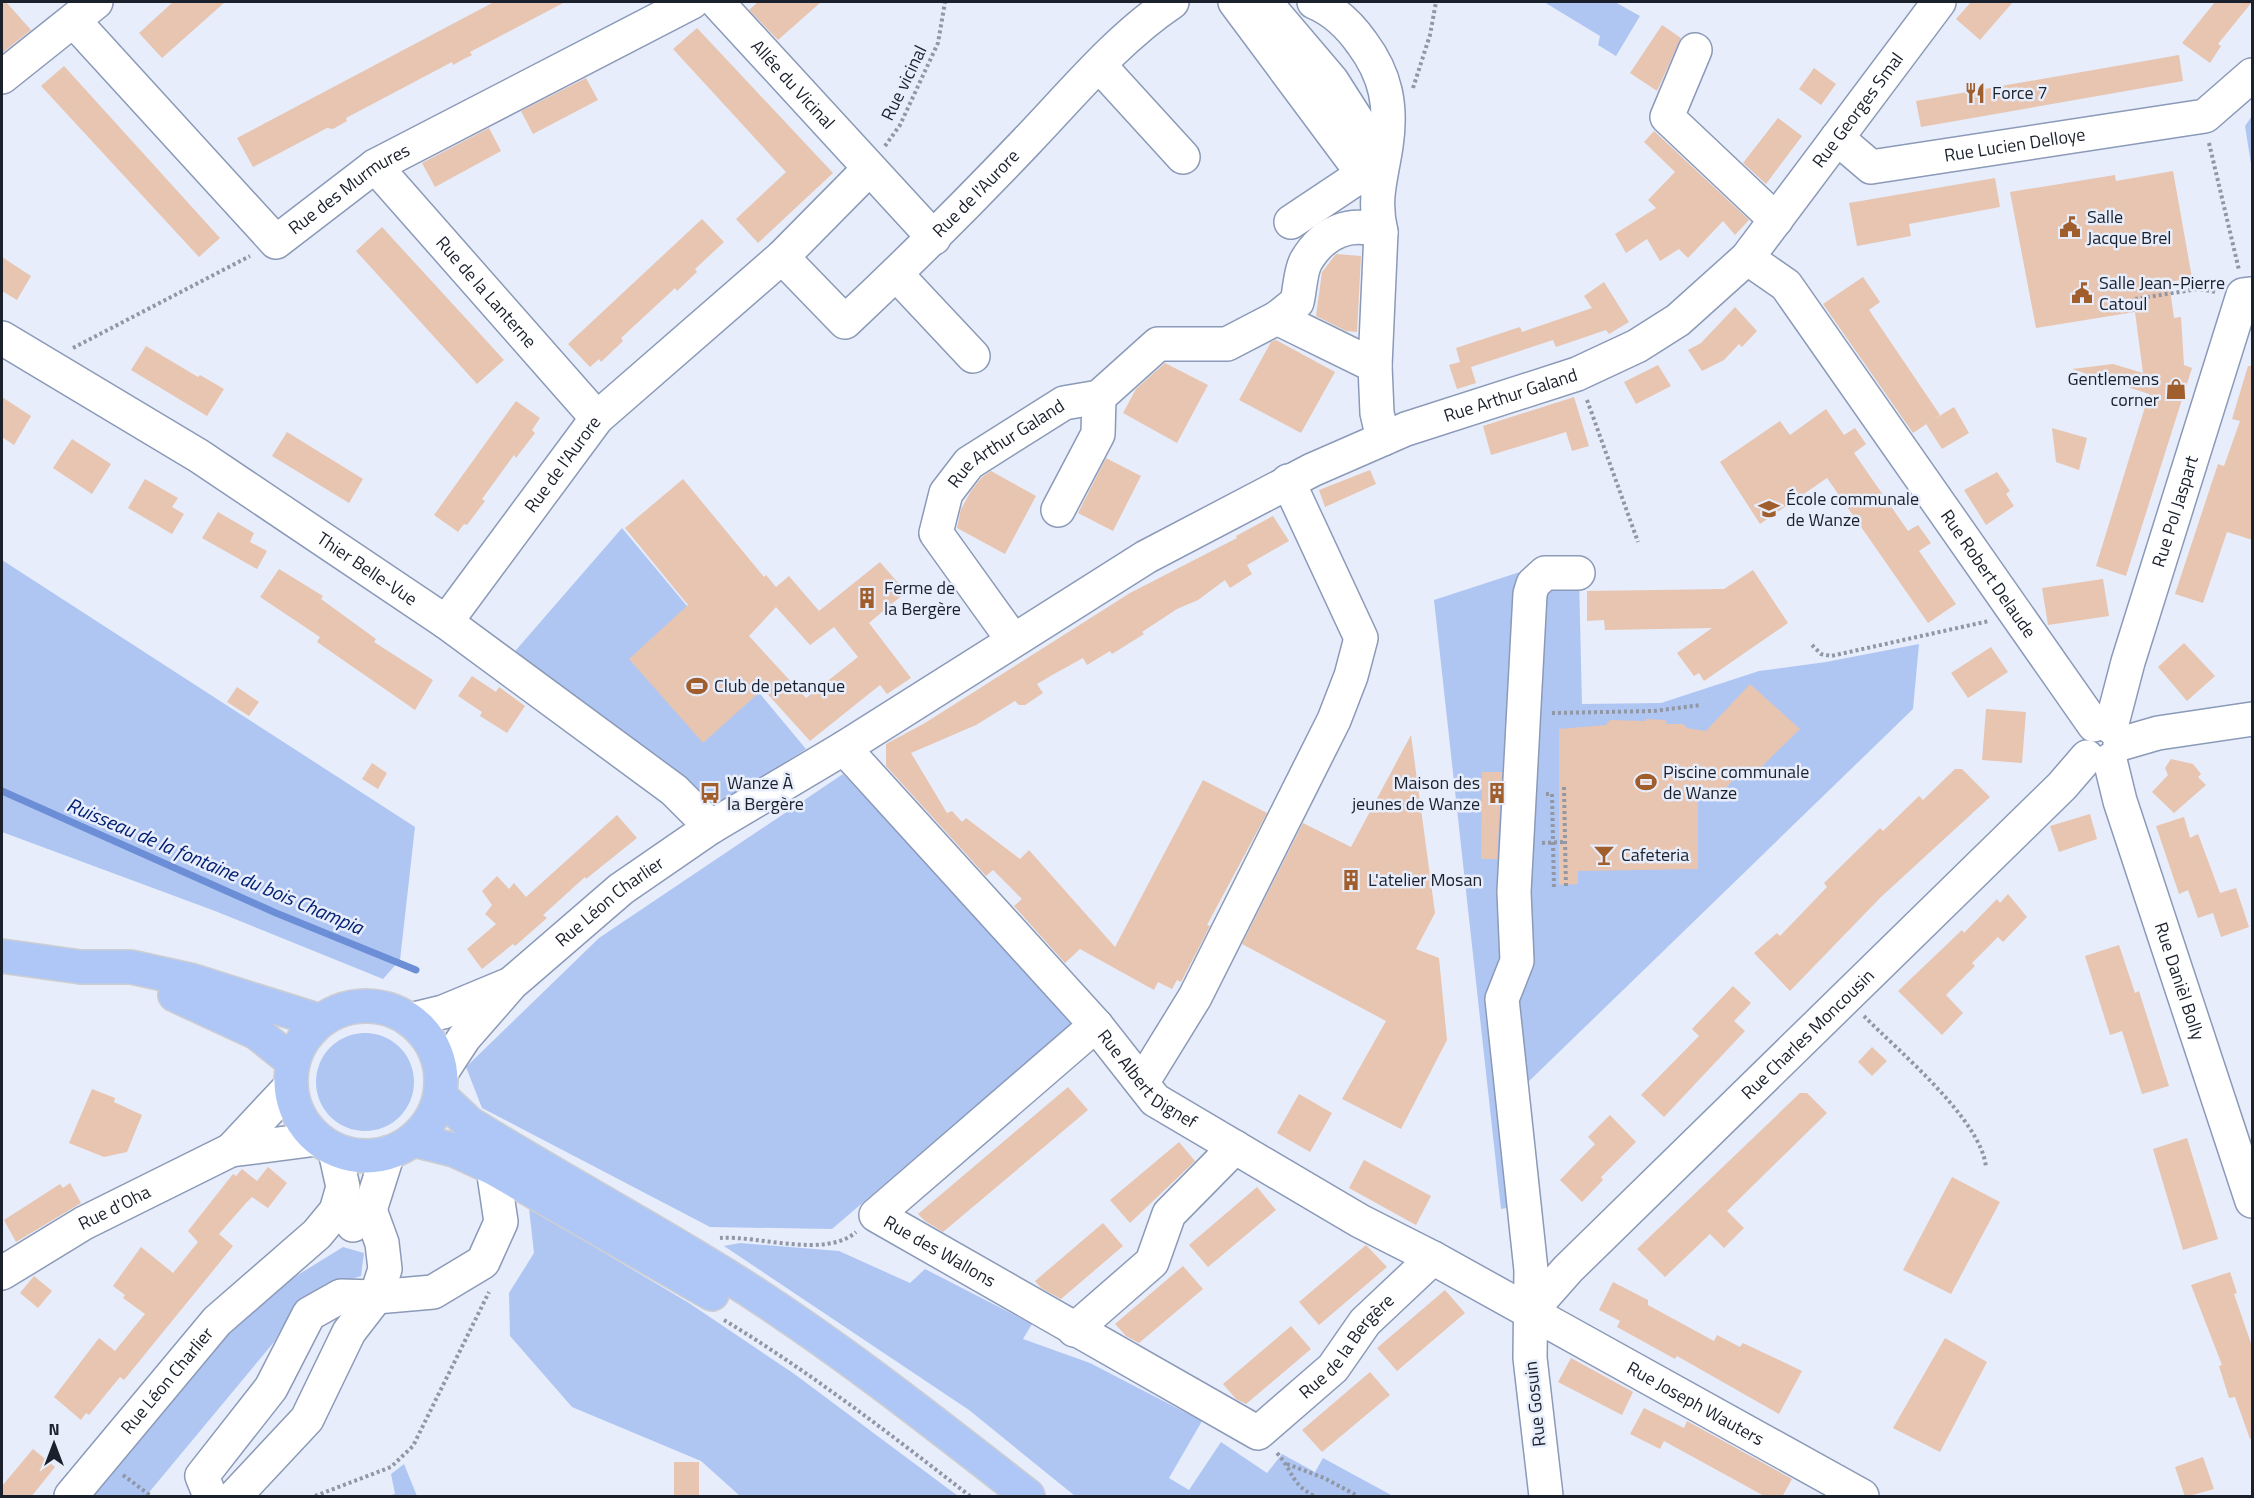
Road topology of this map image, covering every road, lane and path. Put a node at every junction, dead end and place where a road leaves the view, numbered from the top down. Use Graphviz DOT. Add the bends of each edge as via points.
graph roads {
  1 [pos="692,2"];
  2 [pos="717,2"];
  3 [pos="945,2"];
  4 [pos="1172,2"];
  5 [pos="1235,2"];
  6 [pos="1265,2"];
  7 [pos="1314,2"];
  8 [pos="1933,3"];
  9 [pos="85,11"];
  10 [pos="1695,50"];
  11 [pos="1100,65"];
  12 [pos="2253,75"];
  13 [pos="2,77"];
  14 [pos="2205,116"];
  15 [pos="1836,138"];
  16 [pos="1184,157"];
  17 [pos="375,166"];
  18 [pos="869,169"];
  19 [pos="1375,174"];
  20 [pos="1776,220"];
  21 [pos="1291,222"];
  22 [pos="1381,232"];
  23 [pos="934,238"];
  24 [pos="276,242"];
  25 [pos="782,257"];
  26 [pos="1747,258"];
  27 [pos="896,274"];
  28 [pos="2248,295"];
  29 [pos="2135,299"];
  30 [pos="1277,318"];
  31 [pos="2,338"];
  32 [pos="1637,346"];
  33 [pos="973,356"];
  34 [pos="43,363"];
  35 [pos="1375,366"];
  36 [pos="1577,374"];
  37 [pos="1100,397"];
  38 [pos="597,418"];
  39 [pos="1383,439"];
  40 [pos="1288,481"];
  41 [pos="1058,510"];
  42 [pos="1638,542"];
  43 [pos="1578,573"];
  44 [pos="2015,615"];
  45 [pos="446,622"];
  46 [pos="1013,640"];
  47 [pos="1812,645"];
  48 [pos="1701,705"];
  49 [pos="1524,714"];
  50 [pos="2253,719"];
  51 [pos="2104,743"];
  52 [pos="844,748"];
  53 [pos="1564,787"];
  54 [pos="1521,793"];
  55 [pos="711,827"];
  56 [pos="1554,889"];
  57 [pos="1566,889"];
  58 [pos="2,956"];
  59 [pos="81,967"];
  60 [pos="512,983"];
  61 [pos="1846,998"];
  62 [pos="410,1020"];
  63 [pos="320,1021"];
  64 [pos="1096,1025"];
  65 [pos="291,1074"];
  66 [pos="1142,1083"];
  67 [pos="440,1084"];
  68 [pos="326,1145"];
  69 [pos="401,1146"];
  70 [pos="1235,1147"];
  71 [pos="231,1150"];
  72 [pos="1986,1167"];
  73 [pos="493,1168"];
  74 [pos="2253,1201"];
  75 [pos="370,1210"];
  76 [pos="876,1215"];
  77 [pos="715,1238"];
  78 [pos="1433,1258"];
  79 [pos="272,1273"];
  80 [pos="2,1274"];
  81 [pos="493,1283"];
  82 [pos="376,1297"];
  83 [pos="1530,1312"];
  84 [pos="723,1319"];
  85 [pos="1074,1330"];
  86 [pos="1258,1433"];
  87 [pos="117,1470"];
  88 [pos="71,1497"];
  89 [pos="151,1497"];
  90 [pos="210,1497"];
  91 [pos="235,1497"];
  92 [pos="315,1497"];
  93 [pos="970,1497"];
  94 [pos="993,1497"];
  95 [pos="1028,1497"];
  96 [pos="1314,1497"];
  97 [pos="1358,1497"];
  98 [pos="1546,1497"];
  99 [pos="1862,1497"];
  1 -- 17 [label="street, Rue des Murmures"];
  2 -- 18 [label="street, Allée du Vicinal"];
  3 -- 18 [label="path, Rue vicinal" via="938,43 900,126"];
  4 -- 11 [label="street, Rue de l'Aurore" via="1148,18"];
  5 -- 19 [label="street"];
  6 -- 19 [label="street" via="1332,81"];
  7 -- 19 [label="street" via="1336,14 1378,64 1387,97 1386,145"];
  8 -- 15 [label="street, Rue Georges Smal"];
  9 -- 13 [label="street"];
  9 -- 24 [label="street, Rue des Murmures"];
  10 -- 20 [label="street" via="1666,117"];
  11 -- 16 [label="street"];
  11 -- 23 [label="street, Rue de l'Aurore"];
  12 -- 14 [label="street"];
  14 -- 15 [label="street, Rue Lucien Delloye" via="1871,167"];
  14 -- 28 [label="path" via="2212,158"];
  15 -- 20 [label="street, Rue Georges Smal"];
  17 -- 24 [label="street, Rue des Murmures"];
  17 -- 38 [label="street, Rue de la Lanterne"];
  18 -- 23 [label="street, Allée du Vicinal"];
  18 -- 25 [label="street, Rue de l'Aurore"];
  19 -- 21 [label="street"];
  19 -- 22 [label="street"];
  20 -- 26 [label="street, Rue Georges Smal"];
  22 -- 30 [label="street" via="1365,225 1347,227 1328,237 1306,262 1298,302"];
  22 -- 35 [label="street"];
  23 -- 27 [label="street, Rue de l'Aurore"];
  24 -- 34 [label="path"];
  25 -- 27 [label="street, Rue de l'Aurore" via="845,322"];
  25 -- 38 [label="street, Rue de l'Aurore"];
  26 -- 32 [label="street, Rue Georges Smal" via="1678,320"];
  26 -- 44 [label="street, Rue Robert Delaude" via="1786,285"];
  27 -- 33 [label="street"];
  28 -- 29 [label="path" via="2198,289"];
  28 -- 51 [label="street, Rue Pol Jaspart"];
  30 -- 35 [label="street"];
  30 -- 37 [label="street" via="1227,344 1158,344"];
  31 -- 34 [label="street, Thier Belle-Vue"];
  32 -- 36 [label="street, Rue Arthur Galand"];
  34 -- 45 [label="street, Thier Belle-Vue" via="199,456"];
  35 -- 39 [label="street" via="1377,412"];
  36 -- 39 [label="street, Rue Arthur Galand"];
  36 -- 42 [label="path"];
  37 -- 41 [label="street" via="1098,434"];
  37 -- 46 [label="street, Rue Arthur Galand" via="1064,403 969,463 946,493 936,533"];
  38 -- 45 [label="street, Rue de l'Aurore"];
  39 -- 40 [label="street, Rue Arthur Galand"];
  40 -- 46 [label="street, Rue Arthur Galand" via="1146,557"];
  40 -- 66 [label="street" via="1361,638 1351,676 1329,730 1195,997"];
  43 -- 49 [label="street, Rue Gosuin" via="1545,573 1533,584"];
  44 -- 47 [label="path" via="1831,656 1821,654"];
  44 -- 51 [label="street, Rue Robert Delaude"];
  45 -- 55 [label="street, Thier Belle-Vue" via="674,790"];
  46 -- 52 [label="street, Rue Arthur Galand"];
  48 -- 49 [label="path" via="1654,711"];
  49 -- 54 [label="street, Rue Gosuin"];
  50 -- 51 [label="street"];
  51 -- 61 [label="street, Rue Charles Moncousin"];
  51 -- 74 [label="street, Rue Danièl Bolly"];
  52 -- 55 [label="street, Rue Arthur Galand"];
  52 -- 64 [label="street, Rue Albert Dignef"];
  53 -- 57 [label="path"];
  54 -- 56 [label="path" via="1552,794"];
  54 -- 83 [label="street, Rue Gosuin" via="1514,892 1517,961 1502,999 1531,1270"];
  55 -- 60 [label="street, Rue Léon Charlier" via="621,889"];
  58 -- 59 [label="main road"];
  59 -- 63 [label="main road" via="130,967 180,978"];
  59 -- 65 [label="main road" via="183,997 257,1033"];
  60 -- 62 [label="street, Rue Léon Charlier" via="443,1012"];
  60 -- 67 [label="street, Rue Léon Charlier" via="464,1038"];
  61 -- 72 [label="path" via="1958,1111 1985,1155"];
  61 -- 83 [label="street, Rue Charles Moncousin" via="1568,1269"];
  62 -- 63 [label="main road" via="381,1007 365,1005 334,1012"];
  62 -- 67 [label="main road" via="431,1043"];
  63 -- 65 [label="main road" via="308,1032"];
  64 -- 66 [label="street, Rue Albert Dignef"];
  64 -- 76 [label="street, Rue des Wallons"];
  65 -- 68 [label="main road" via="299,1115"];
  65 -- 71 [label="street, Rue d'Oha"];
  66 -- 70 [label="street, Rue Albert Dignef" via="1155,1100"];
  67 -- 69 [label="main road" via="435,1112"];
  67 -- 95 [label="main road" via="469,1123 727,1276 929,1418"];
  68 -- 69 [label="main road" via="352,1156"];
  68 -- 71 [label="street, Rue d'Oha"];
  68 -- 79 [label="street, Rue Léon Charlier" via="343,1187 336,1211 317,1234"];
  69 -- 73 [label="main road" via="454,1150"];
  69 -- 75 [label="street"];
  70 -- 78 [label="street, Rue Albert Dignef" via="1360,1221"];
  70 -- 85 [label="street" via="1169,1214 1152,1262"];
  71 -- 80 [label="street, Rue d'Oha" via="84,1223"];
  73 -- 82 [label="street" via="501,1222 483,1262 433,1292"];
  73 -- 94 [label="main road" via="722,1300 916,1435"];
  75 -- 79 [label="street, Rue Léon Charlier" via="339,1238"];
  75 -- 82 [label="street" via="382,1243 385,1269"];
  76 -- 77 [label="path" via="852,1236 818,1245 781,1244 737,1236"];
  76 -- 85 [label="street, Rue des Wallons"];
  78 -- 83 [label="street, Rue Albert Dignef"];
  78 -- 86 [label="street, Rue de la Bergère" via="1365,1322 1333,1368"];
  79 -- 88 [label="street, Rue Léon Charlier" via="217,1321"];
  81 -- 92 [label="path" via="413,1446 391,1467"];
  82 -- 90 [label="street" via="341,1296 309,1314 271,1388 202,1476"];
  82 -- 91 [label="street" via="349,1332 307,1419"];
  83 -- 98 [label="street, Rue Gosuin" via="1530,1358"];
  83 -- 99 [label="street, Rue Joseph Wauters"];
  84 -- 93 [label="path" via="763,1343"];
  85 -- 86 [label="street, Rue des Wallons"];
  87 -- 89 [label="path"];
  96 -- 97 [label="path" via="1298,1488 1287,1463"];
}
